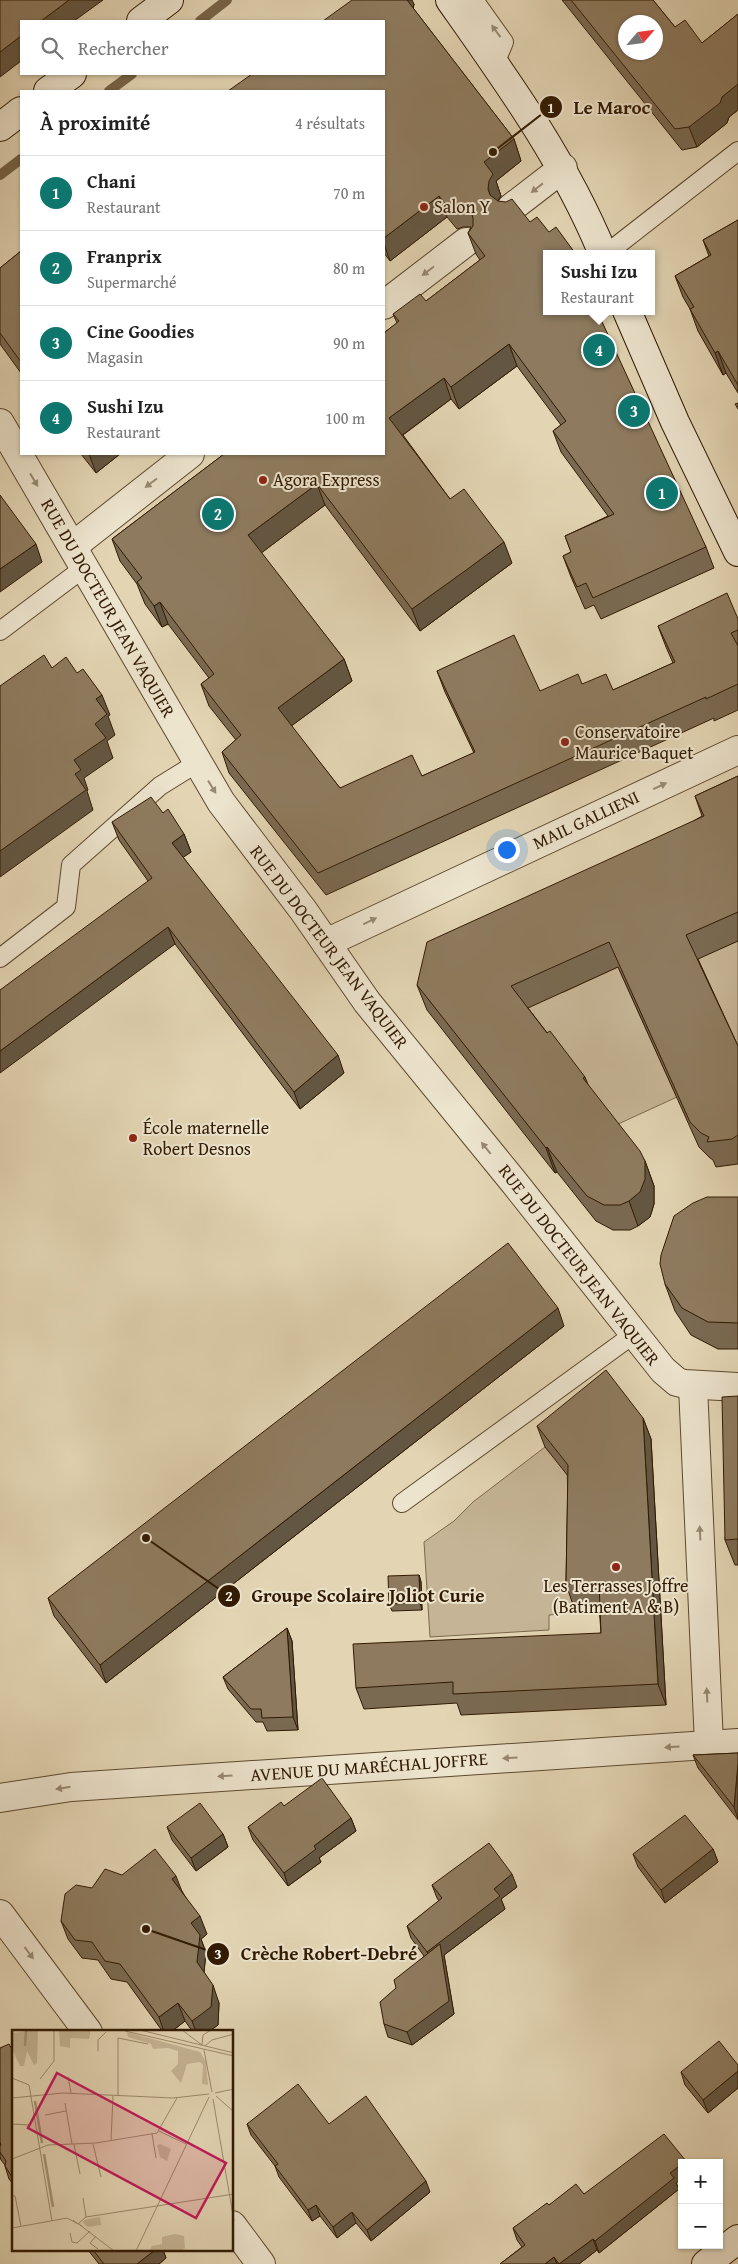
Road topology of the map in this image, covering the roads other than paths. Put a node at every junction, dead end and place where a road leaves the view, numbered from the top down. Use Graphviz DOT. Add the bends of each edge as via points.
graph roads {
  1 [pos="169,0"];
  2 [pos="450,0"];
  3 [pos="474,0"];
  4 [pos="142,20"];
  5 [pos="495,64"];
  6 [pos="71,75"];
  7 [pos="49,90"];
  8 [pos="20,112"];
  9 [pos="0,127"];
  10 [pos="738,151"];
  11 [pos="563,168"];
  12 [pos="511,208"];
  13 [pos="466,242"];
  14 [pos="603,250"];
  15 [pos="610,250"];
  16 [pos="385,301"];
  17 [pos="629,315"];
  18 [pos="0,423"];
  19 [pos="189,455"];
  20 [pos="738,552"];
  21 [pos="79,556"];
  22 [pos="0,631"];
  23 [pos="738,750"];
  24 [pos="197,763"];
  25 [pos="326,943"];
  26 [pos="0,958"];
  27 [pos="634,1334"];
  28 [pos="693,1386"];
  29 [pos="738,1387"];
  30 [pos="402,1503"];
  31 [pos="738,1743"];
  32 [pos="709,1744"];
  33 [pos="0,1798"];
  34 [pos="0,1914"];
  35 [pos="87,2030"];
  36 [pos="234,2228"];
  37 [pos="738,2239"];
  38 [pos="261,2264"];
  39 [pos="706,2264"];
  1 -- 4 [label="street"];
  2 -- 5 [label="street"];
  5 -- 3 [label="lane, one-way" via="504,42"];
  5 -- 11 [label="street"];
  6 -- 7 [label="street"];
  8 -- 9 [label="street"];
  10 -- 15 [label="lane"];
  11 -- 12 [label="street, one-way"];
  11 -- 14 [label="street"];
  13 -- 16 [label="street, one-way"];
  17 -- 20 [label="street" via="675,422"];
  18 -- 21 [label="street, RUE DU DOCTEUR JEAN VAQUIER, one-way"];
  19 -- 21 [label="street, one-way"];
  21 -- 22 [label="lane"];
  21 -- 24 [label="street, RUE DU DOCTEUR JEAN VAQUIER"];
  25 -- 23 [label="street, MAIL GALLIENI, one-way"];
  24 -- 25 [label="street, RUE DU DOCTEUR JEAN VAQUIER, one-way" via="221,802"];
  24 -- 26 [label="lane" via="160,786 71,865 66,908"];
  27 -- 25 [label="street, RUE DU DOCTEUR JEAN VAQUIER, one-way" via="367,1002"];
  27 -- 28 [label="street, RUE DU DOCTEUR JEAN VAQUIER" via="669,1376"];
  27 -- 30 [label="lane"];
  28 -- 29 [label="street, RUE DU DOCTEUR JEAN VAQUIER"];
  32 -- 28 [label="street, one-way"];
  31 -- 32 [label="street, AVENUE DU MARÉCHAL JOFFRE"];
  32 -- 33 [label="street, AVENUE DU MARÉCHAL JOFFRE, one-way" via="72,1787"];
  34 -- 35 [label="street, one-way"];
  36 -- 38 [label="street"];
  37 -- 39 [label="street"];
}
